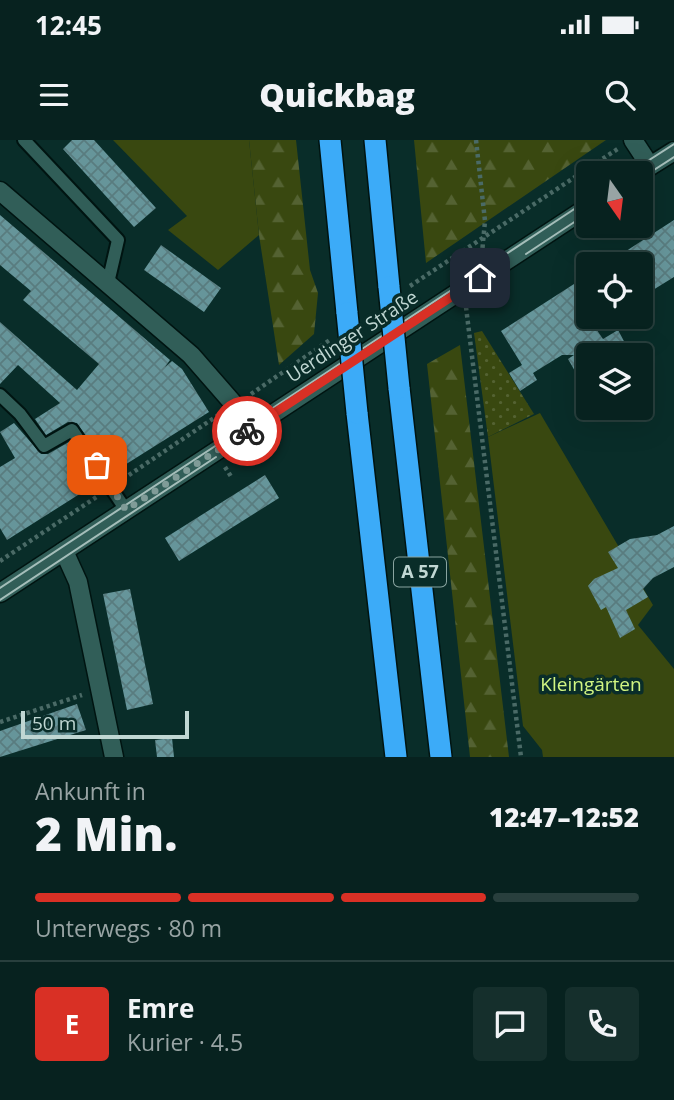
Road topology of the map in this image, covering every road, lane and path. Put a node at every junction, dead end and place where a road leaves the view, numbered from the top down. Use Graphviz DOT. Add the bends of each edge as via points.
graph roads {
  1 [pos="24,140"];
  2 [pos="330,140"];
  3 [pos="375,140"];
  4 [pos="476,140"];
  5 [pos="627,144"];
  6 [pos="674,151"];
  7 [pos="639,161"];
  8 [pos="653,165"];
  9 [pos="0,191"];
  10 [pos="576,215"];
  11 [pos="484,236"];
  12 [pos="480,278"];
  13 [pos="108,284"];
  14 [pos="397,288"];
  15 [pos="462,290"];
  16 [pos="337,335"];
  17 [pos="0,395"];
  18 [pos="235,404"];
  19 [pos="253,426"];
  20 [pos="111,487"];
  21 [pos="126,510"];
  22 [pos="64,551"];
  23 [pos="0,561"];
  24 [pos="0,593"];
  25 [pos="100,690"];
  26 [pos="0,722"];
  27 [pos="114,757"];
  28 [pos="396,757"];
  29 [pos="441,757"];
  30 [pos="521,757"];
  1 -- 13 [label="lane" via="118,240"];
  2 -- 28 [label="highway, A 57, bridge"];
  3 -- 14 [label="highway, A 57"];
  4 -- 11 [label="path"];
  5 -- 7 [label="street"];
  5 -- 11 [label="path"];
  6 -- 8 [label="street"];
  9 -- 13 [label="street"];
  10 -- 12 [label="street, Uerdinger Straße"];
  11 -- 12 [label="path"];
  11 -- 14 [label="path"];
  12 -- 15 [label="street, Uerdinger Straße"];
  13 -- 18 [label="street" via="191,355"];
  14 -- 29 [label="highway, A 57, bridge" via="399,388"];
  15 -- 19 [label="street, Uerdinger Straße"];
  15 -- 30 [label="path"];
  16 -- 18 [label="path"];
  17 -- 20 [label="lane" via="44,446 72,430"];
  18 -- 19 [label="street"];
  18 -- 20 [label="path"];
  19 -- 21 [label="street, Uerdinger Straße"];
  20 -- 21 [label="lane"];
  20 -- 23 [label="path"];
  21 -- 22 [label="street, Uerdinger Straße"];
  22 -- 24 [label="street, Uerdinger Straße"];
  22 -- 25 [label="street" via="78,582"];
  25 -- 26 [label="path"];
  25 -- 27 [label="street"];
}
